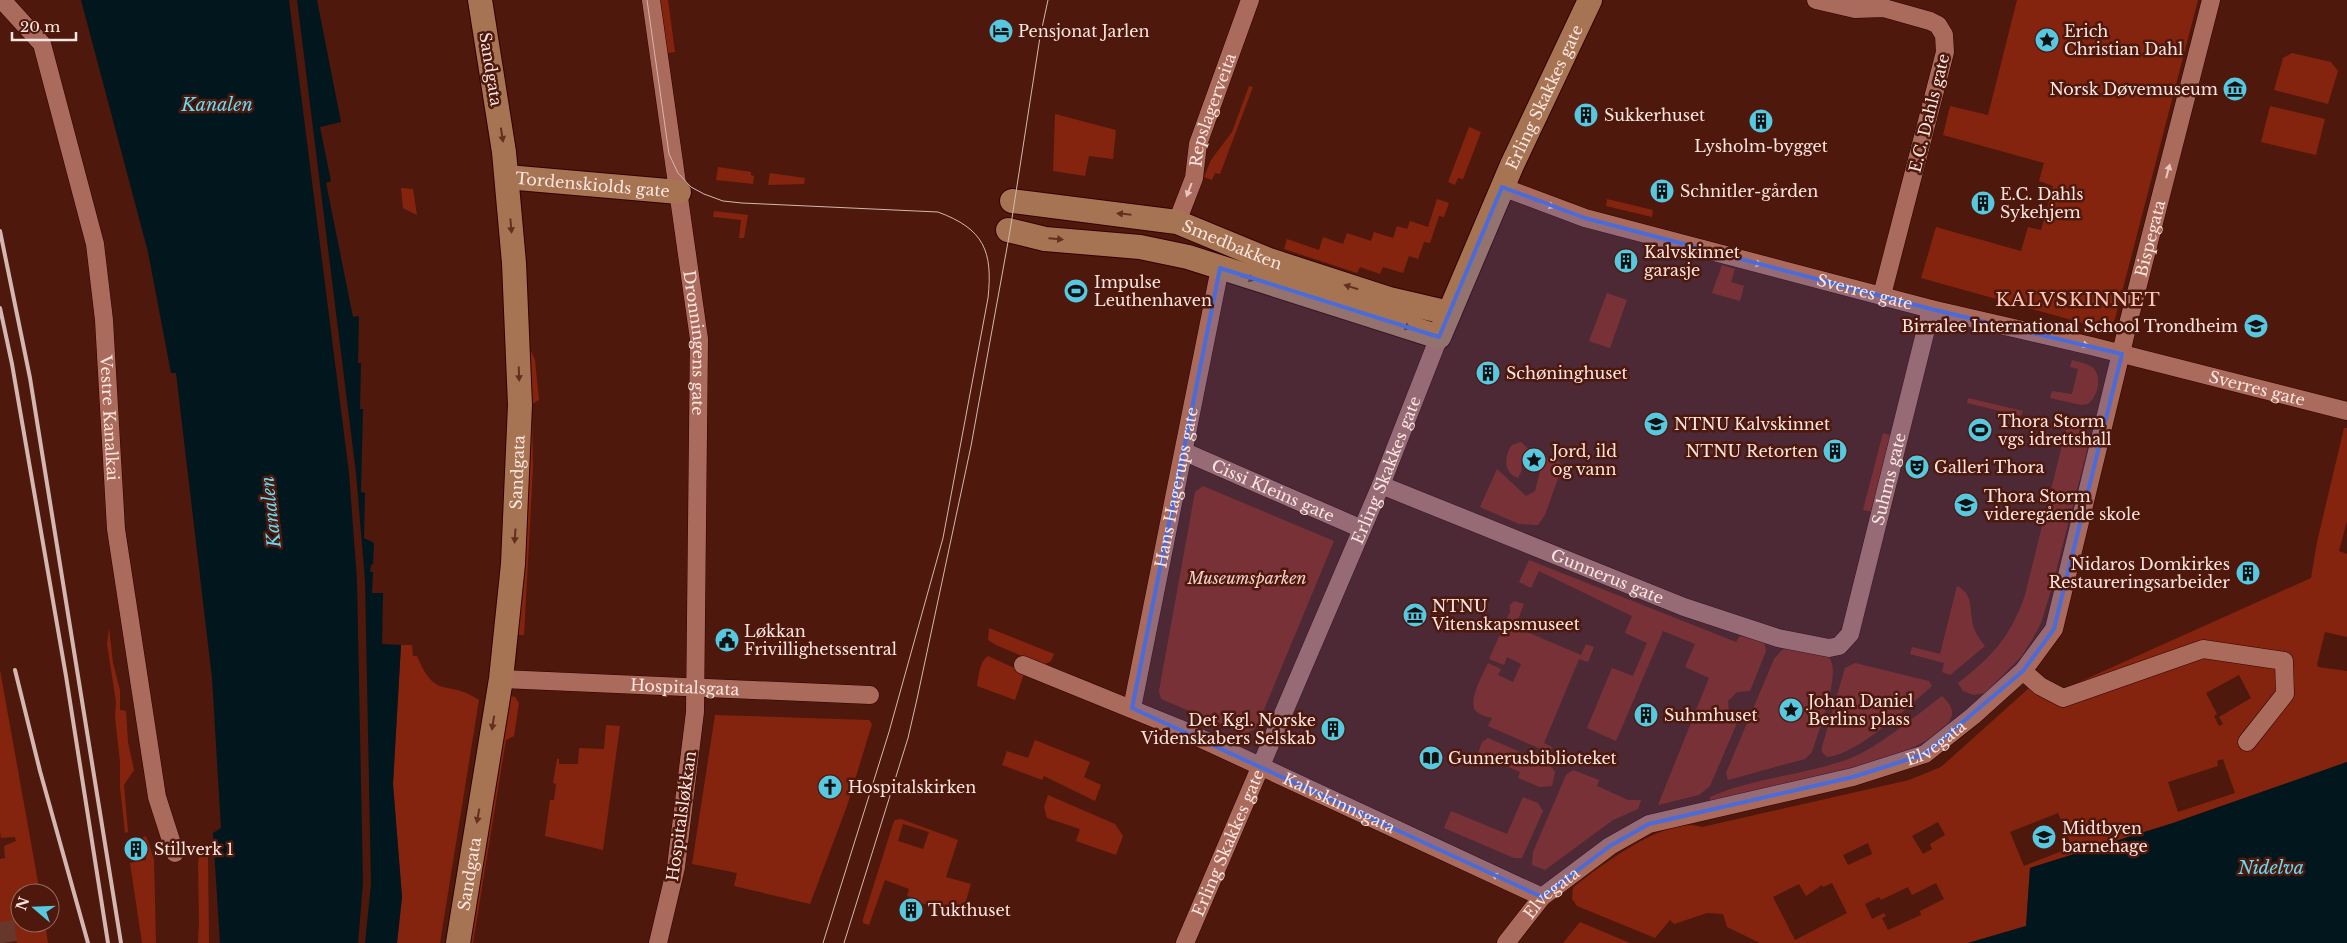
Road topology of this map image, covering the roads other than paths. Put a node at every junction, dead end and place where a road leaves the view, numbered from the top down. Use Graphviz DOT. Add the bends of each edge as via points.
graph roads {
  1 [pos="2,0"];
  2 [pos="480,0"];
  3 [pos="651,0"];
  4 [pos="1250,0"];
  5 [pos="1590,0"];
  6 [pos="1816,0"];
  7 [pos="2211,0"];
  8 [pos="507,177"];
  9 [pos="1502,187"];
  10 [pos="678,192"];
  11 [pos="1012,200"];
  12 [pos="1178,222"];
  13 [pos="1008,230"];
  14 [pos="1220,268"];
  15 [pos="1882,296"];
  16 [pos="1931,309"];
  17 [pos="1449,313"];
  18 [pos="1439,337"];
  19 [pos="2122,354"];
  20 [pos="2347,411"];
  21 [pos="1185,452"];
  22 [pos="1381,485"];
  23 [pos="1362,529"];
  24 [pos="1839,646"];
  25 [pos="1023,665"];
  26 [pos="2023,671"];
  27 [pos="500,679"];
  28 [pos="695,688"];
  29 [pos="870,695"];
  30 [pos="1132,708"];
  31 [pos="2247,742"];
  32 [pos="1262,766"];
  33 [pos="175,853"];
  34 [pos="1542,897"];
  35 [pos="458,943"];
  36 [pos="658,943"];
  37 [pos="1185,943"];
  38 [pos="1506,943"];
  1 -- 33 [label="street, Vestre Kanalkai" via="42,44 95,244 104,320 116,529 156,798"];
  2 -- 8 [label="street, Sandgata, one-way"];
  3 -- 10 [label="street, Dronningens gate"];
  4 -- 12 [label="street, Repslagerveita, one-way" via="1198,144 1194,178"];
  5 -- 9 [label="street, Erling Skakkes gate"];
  6 -- 15 [label="street, E.C. Dahls gate" via="1855,9 1884,8 1930,21 1938,25 1944,35 1945,52"];
  19 -- 7 [label="street, Bispegata, one-way"];
  8 -- 10 [label="street, Tordenskiolds gate"];
  8 -- 27 [label="street, Sandgata, one-way" via="520,405 514,554"];
  9 -- 15 [label="street, Sverres gate, one-way" via="1585,218"];
  9 -- 17 [label="street, Erling Skakkes gate"];
  10 -- 28 [label="street, Dronningens gate" via="699,339"];
  12 -- 11 [label="street, Smedbakken, one-way"];
  17 -- 12 [label="street, Smedbakken, one-way" via="1389,299 1269,260"];
  13 -- 14 [label="street, Smedbakken, one-way" via="1045,238 1146,248"];
  14 -- 18 [label="street, Smedbakken, one-way"];
  14 -- 21 [label="street, Hans Hagerups gate"];
  15 -- 16 [label="street, Sverres gate"];
  16 -- 19 [label="street, Sverres gate, one-way"];
  16 -- 24 [label="street, Suhms gate" via="1850,634"];
  17 -- 18 [label="street, Erling Skakkes gate"];
  18 -- 22 [label="street, Erling Skakkes gate"];
  19 -- 20 [label="street, Sverres gate"];
  19 -- 26 [label="street, Bispegata" via="2054,629"];
  21 -- 23 [label="street, Cissi Kleins gate"];
  21 -- 30 [label="street, Hans Hagerups gate"];
  22 -- 23 [label="street, Erling Skakkes gate"];
  22 -- 24 [label="street, Gunnerus gate" via="1684,606 1778,638 1829,648"];
  23 -- 32 [label="street, Erling Skakkes gate"];
  25 -- 30 [label="street, Kalvskinnsgata"];
  26 -- 31 [label="street" via="2040,686 2063,698 2203,649 2284,661 2285,694"];
  26 -- 34 [label="street, Elvegata" via="1925,754 1853,777 1649,824 1610,846"];
  27 -- 28 [label="street, Hospitalsgata"];
  27 -- 35 [label="street, Sandgata, one-way"];
  28 -- 29 [label="street, Hospitalsgata"];
  28 -- 36 [label="street, Hospitalsløkkan" via="695,712 676,867"];
  30 -- 32 [label="street, Kalvskinnsgata"];
  34 -- 32 [label="street, Kalvskinnsgata, one-way"];
  32 -- 37 [label="street, Erling Skakkes gate"];
  34 -- 38 [label="street, Elvegata"];
}
